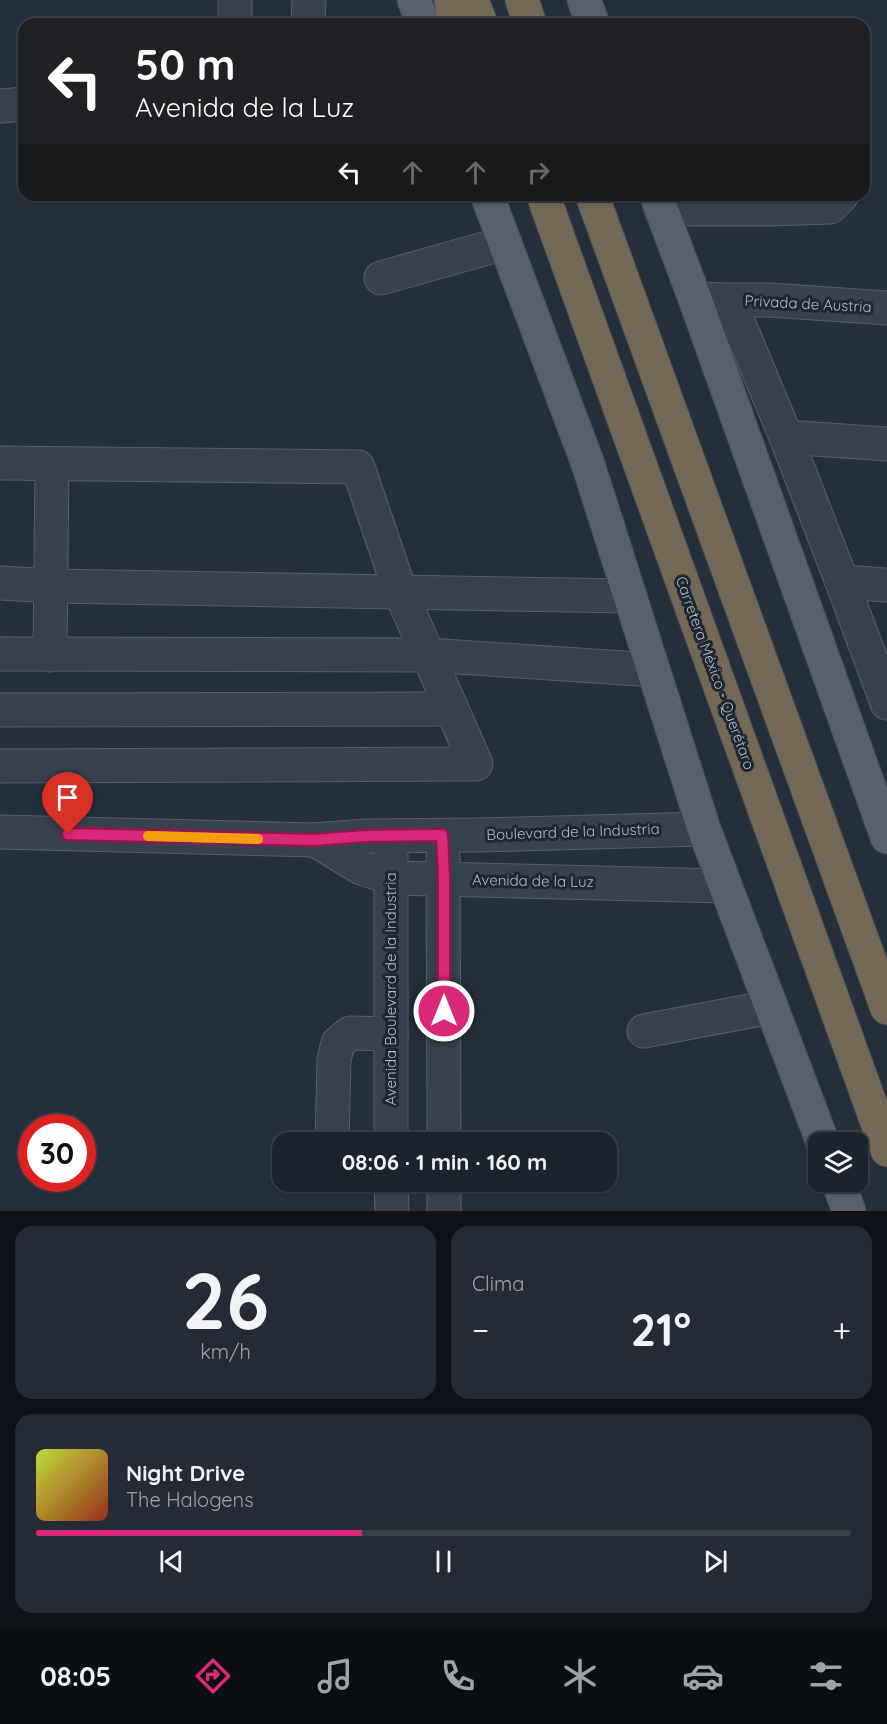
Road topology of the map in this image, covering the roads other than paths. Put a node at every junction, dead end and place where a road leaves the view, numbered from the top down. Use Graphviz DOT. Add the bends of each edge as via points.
graph roads {
  1 [pos="235,0"];
  2 [pos="309,0"];
  3 [pos="414,0"];
  4 [pos="451,0"];
  5 [pos="472,0"];
  6 [pos="522,0"];
  7 [pos="235,18"];
  8 [pos="308,18"];
  9 [pos="421,18"];
  10 [pos="454,18"];
  11 [pos="479,18"];
  12 [pos="528,18"];
  13 [pos="18,104"];
  14 [pos="0,106"];
  15 [pos="489,201"];
  16 [pos="545,201"];
  17 [pos="594,201"];
  18 [pos="836,201"];
  19 [pos="659,202"];
  20 [pos="505,243"];
  21 [pos="381,278"];
  22 [pos="695,299"];
  23 [pos="729,300"];
  24 [pos="887,308"];
  25 [pos="786,437"];
  26 [pos="887,444"];
  27 [pos="0,463"];
  28 [pos="52,464"];
  29 [pos="842,582"];
  30 [pos="0,583"];
  31 [pos="887,585"];
  32 [pos="52,586"];
  33 [pos="400,591"];
  34 [pos="630,596"];
  35 [pos="0,654"];
  36 [pos="50,655"];
  37 [pos="428,655"];
  38 [pos="653,669"];
  39 [pos="887,703"];
  40 [pos="452,709"];
  41 [pos="0,710"];
  42 [pos="0,766"];
  43 [pos="704,829"];
  44 [pos="0,832"];
  45 [pos="416,835"];
  46 [pos="887,837"];
  47 [pos="315,840"];
  48 [pos="391,878"];
  49 [pos="444,878"];
  50 [pos="725,886"];
  51 [pos="771,1007"];
  52 [pos="887,1008"];
  53 [pos="644,1032"];
  54 [pos="391,1034"];
  55 [pos="332,1132"];
  56 [pos="391,1132"];
  57 [pos="444,1132"];
  58 [pos="819,1132"];
  59 [pos="887,1150"];
  60 [pos="392,1192"];
  61 [pos="444,1192"];
  62 [pos="842,1192"];
  63 [pos="392,1211"];
  64 [pos="399,1211"];
  65 [pos="444,1211"];
  66 [pos="849,1211"];
  1 -- 7 [label="street"];
  2 -- 8 [label="street"];
  3 -- 9 [label="main road"];
  4 -- 10 [label="highway"];
  5 -- 11 [label="highway"];
  6 -- 12 [label="highway"];
  13 -- 14 [label="street"];
  15 -- 20 [label="main road"];
  16 -- 59 [label="highway, Carretera México - Querétaro"];
  17 -- 52 [label="highway"];
  18 -- 19 [label="street" via="830,207 770,209"];
  19 -- 22 [label="main road"];
  20 -- 21 [label="street"];
  20 -- 34 [label="main road" via="588,464"];
  22 -- 23 [label="street, Privada de Austria"];
  22 -- 46 [label="main road"];
  23 -- 24 [label="street, Privada de Austria"];
  23 -- 25 [label="street"];
  25 -- 26 [label="street"];
  25 -- 29 [label="street"];
  27 -- 28 [label="street"];
  28 -- 32 [label="street"];
  28 -- 33 [label="street" via="358,467"];
  29 -- 31 [label="street"];
  29 -- 39 [label="street"];
  30 -- 32 [label="street"];
  32 -- 33 [label="street"];
  32 -- 36 [label="street"];
  33 -- 34 [label="street"];
  33 -- 37 [label="street"];
  34 -- 38 [label="main road"];
  35 -- 36 [label="street"];
  36 -- 37 [label="street"];
  37 -- 38 [label="street"];
  37 -- 40 [label="street"];
  38 -- 43 [label="main road"];
  40 -- 41 [label="street"];
  40 -- 42 [label="street" via="476,764"];
  43 -- 45 [label="street, Boulevard de la Industria"];
  43 -- 50 [label="main road"];
  44 -- 47 [label="street, Avenida de la Luz"];
  45 -- 47 [label="street, Avenida de la Luz"];
  45 -- 48 [label="street, Avenida Boulevard de la Industria"];
  45 -- 49 [label="street"];
  47 -- 48 [label="street, Avenida de la Luz" via="361,868"];
  48 -- 49 [label="street, Avenida de la Luz"];
  48 -- 54 [label="street, Avenida Boulevard de la Industria"];
  49 -- 50 [label="street, Avenida de la Luz"];
  49 -- 57 [label="street"];
  50 -- 51 [label="main road"];
  51 -- 53 [label="street"];
  51 -- 58 [label="main road"];
  54 -- 55 [label="street" via="350,1032 338,1043"];
  54 -- 56 [label="street, Avenida Boulevard de la Industria"];
  60 -- 63 [label="street"];
  61 -- 65 [label="street"];
  62 -- 66 [label="main road"];
  63 -- 64 [label="street"];
}
